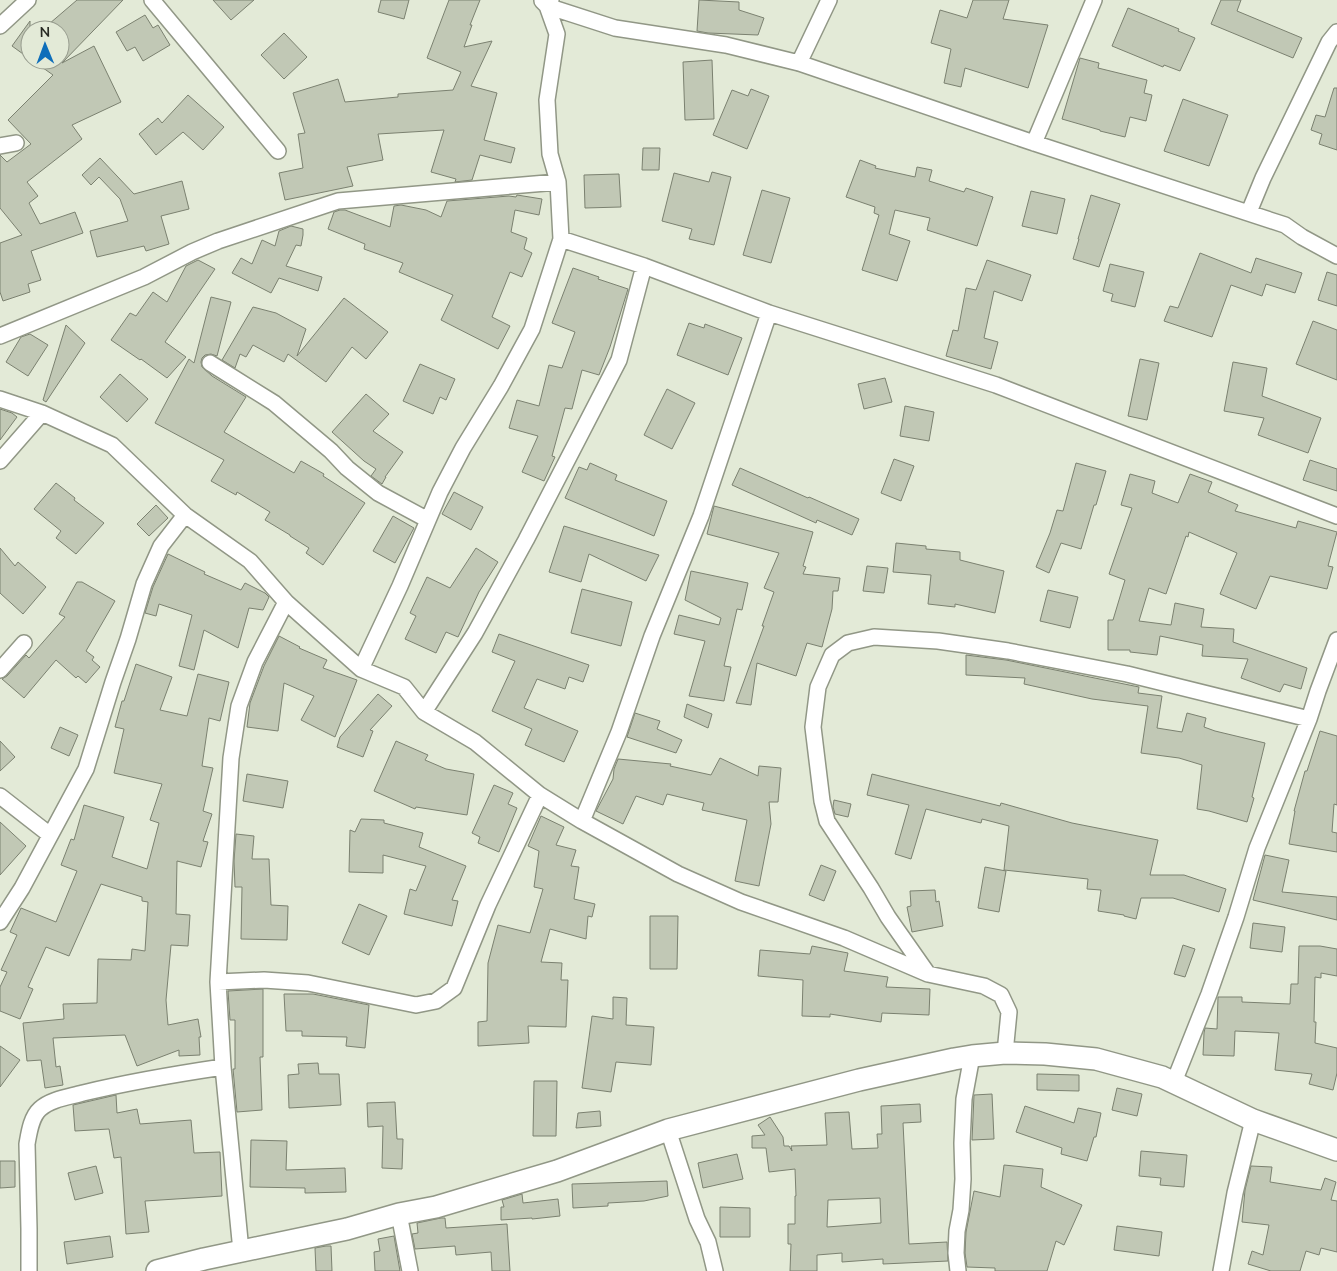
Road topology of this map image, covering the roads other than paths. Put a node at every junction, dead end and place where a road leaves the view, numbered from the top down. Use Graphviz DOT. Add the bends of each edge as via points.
graph roads {
  1 [pos="28,0"];
  2 [pos="152,0"];
  3 [pos="829,0"];
  4 [pos="1094,0"];
  5 [pos="546,2"];
  6 [pos="0,26"];
  7 [pos="1337,32"];
  8 [pos="799,63"];
  9 [pos="16,143"];
  10 [pos="1034,143"];
  11 [pos="0,146"];
  12 [pos="278,151"];
  13 [pos="558,182"];
  14 [pos="1249,212"];
  15 [pos="561,239"];
  16 [pos="1337,256"];
  17 [pos="644,266"];
  18 [pos="769,313"];
  19 [pos="0,336"];
  20 [pos="210,363"];
  21 [pos="0,399"];
  22 [pos="42,413"];
  23 [pos="0,461"];
  24 [pos="185,515"];
  25 [pos="1337,516"];
  26 [pos="428,520"];
  27 [pos="286,602"];
  28 [pos="1337,640"];
  29 [pos="24,643"];
  30 [pos="361,669"];
  31 [pos="0,670"];
  32 [pos="424,712"];
  33 [pos="1309,719"];
  34 [pos="540,795"];
  35 [pos="0,796"];
  36 [pos="582,821"];
  37 [pos="50,835"];
  38 [pos="0,922"];
  39 [pos="928,974"];
  40 [pos="218,982"];
  41 [pos="1005,1053"];
  42 [pos="972,1056"];
  43 [pos="223,1066"];
  44 [pos="1174,1082"];
  45 [pos="1253,1120"];
  46 [pos="668,1130"];
  47 [pos="1337,1150"];
  48 [pos="399,1214"];
  49 [pos="241,1251"];
  50 [pos="205,1265"];
  51 [pos="29,1271"];
  52 [pos="156,1271"];
  53 [pos="410,1271"];
  54 [pos="715,1271"];
  55 [pos="958,1271"];
  56 [pos="1221,1271"];
  1 -- 6 [label="street"];
  2 -- 12 [label="street"];
  3 -- 8 [label="street"];
  4 -- 10 [label="street"];
  5 -- 8 [label="street" via="615,28 726,44"];
  5 -- 13 [label="street" via="557,34 547,100 550,154"];
  7 -- 14 [label="street" via="1329,42 1271,160"];
  8 -- 10 [label="street"];
  9 -- 11 [label="street"];
  10 -- 14 [label="street"];
  13 -- 15 [label="street"];
  13 -- 19 [label="street" via="338,201 218,241 144,277"];
  14 -- 16 [label="street" via="1286,225"];
  15 -- 17 [label="street"];
  15 -- 26 [label="street" via="532,328 463,448"];
  17 -- 18 [label="street"];
  17 -- 32 [label="street" via="619,360 479,625"];
  18 -- 25 [label="street" via="996,385"];
  18 -- 36 [label="street" via="701,516"];
  20 -- 26 [label="street" via="274,403 378,494"];
  21 -- 22 [label="street"];
  22 -- 23 [label="street"];
  22 -- 24 [label="street" via="112,445"];
  24 -- 27 [label="street" via="250,561"];
  24 -- 37 [label="street" via="162,546 144,584 86,769"];
  26 -- 30 [label="street"];
  27 -- 30 [label="street"];
  27 -- 40 [label="street" via="255,662 239,706 231,758"];
  28 -- 33 [label="street"];
  29 -- 31 [label="street"];
  30 -- 32 [label="street" via="404,687"];
  32 -- 34 [label="street" via="475,742"];
  33 -- 39 [label="street" via="1127,674 1008,651 938,641 874,638 848,643 832,655 818,686 813,727 822,801 827,821"];
  33 -- 44 [label="street" via="1257,848 1209,994"];
  34 -- 36 [label="street"];
  34 -- 40 [label="street" via="488,905 454,988 436,1001 416,1005 308,984 264,980"];
  35 -- 37 [label="street"];
  36 -- 39 [label="street" via="687,878 741,902 844,938"];
  37 -- 38 [label="street"];
  39 -- 41 [label="street" via="984,986 1001,995 1010,1012"];
  40 -- 43 [label="street"];
  41 -- 42 [label="street"];
  41 -- 44 [label="street" via="1096,1060"];
  42 -- 46 [label="street" via="859,1080"];
  42 -- 55 [label="street" via="964,1099 963,1179 956,1253"];
  43 -- 49 [label="street"];
  43 -- 51 [label="street" via="98,1089 60,1099 39,1110 34,1116 26,1144"];
  44 -- 45 [label="street"];
  45 -- 47 [label="street"];
  45 -- 56 [label="street"];
  46 -- 48 [label="street" via="557,1171 436,1207"];
  46 -- 54 [label="street" via="708,1242"];
  48 -- 49 [label="street" via="347,1229"];
  48 -- 53 [label="street"];
  49 -- 50 [label="street"];
  50 -- 52 [label="street"];
}
